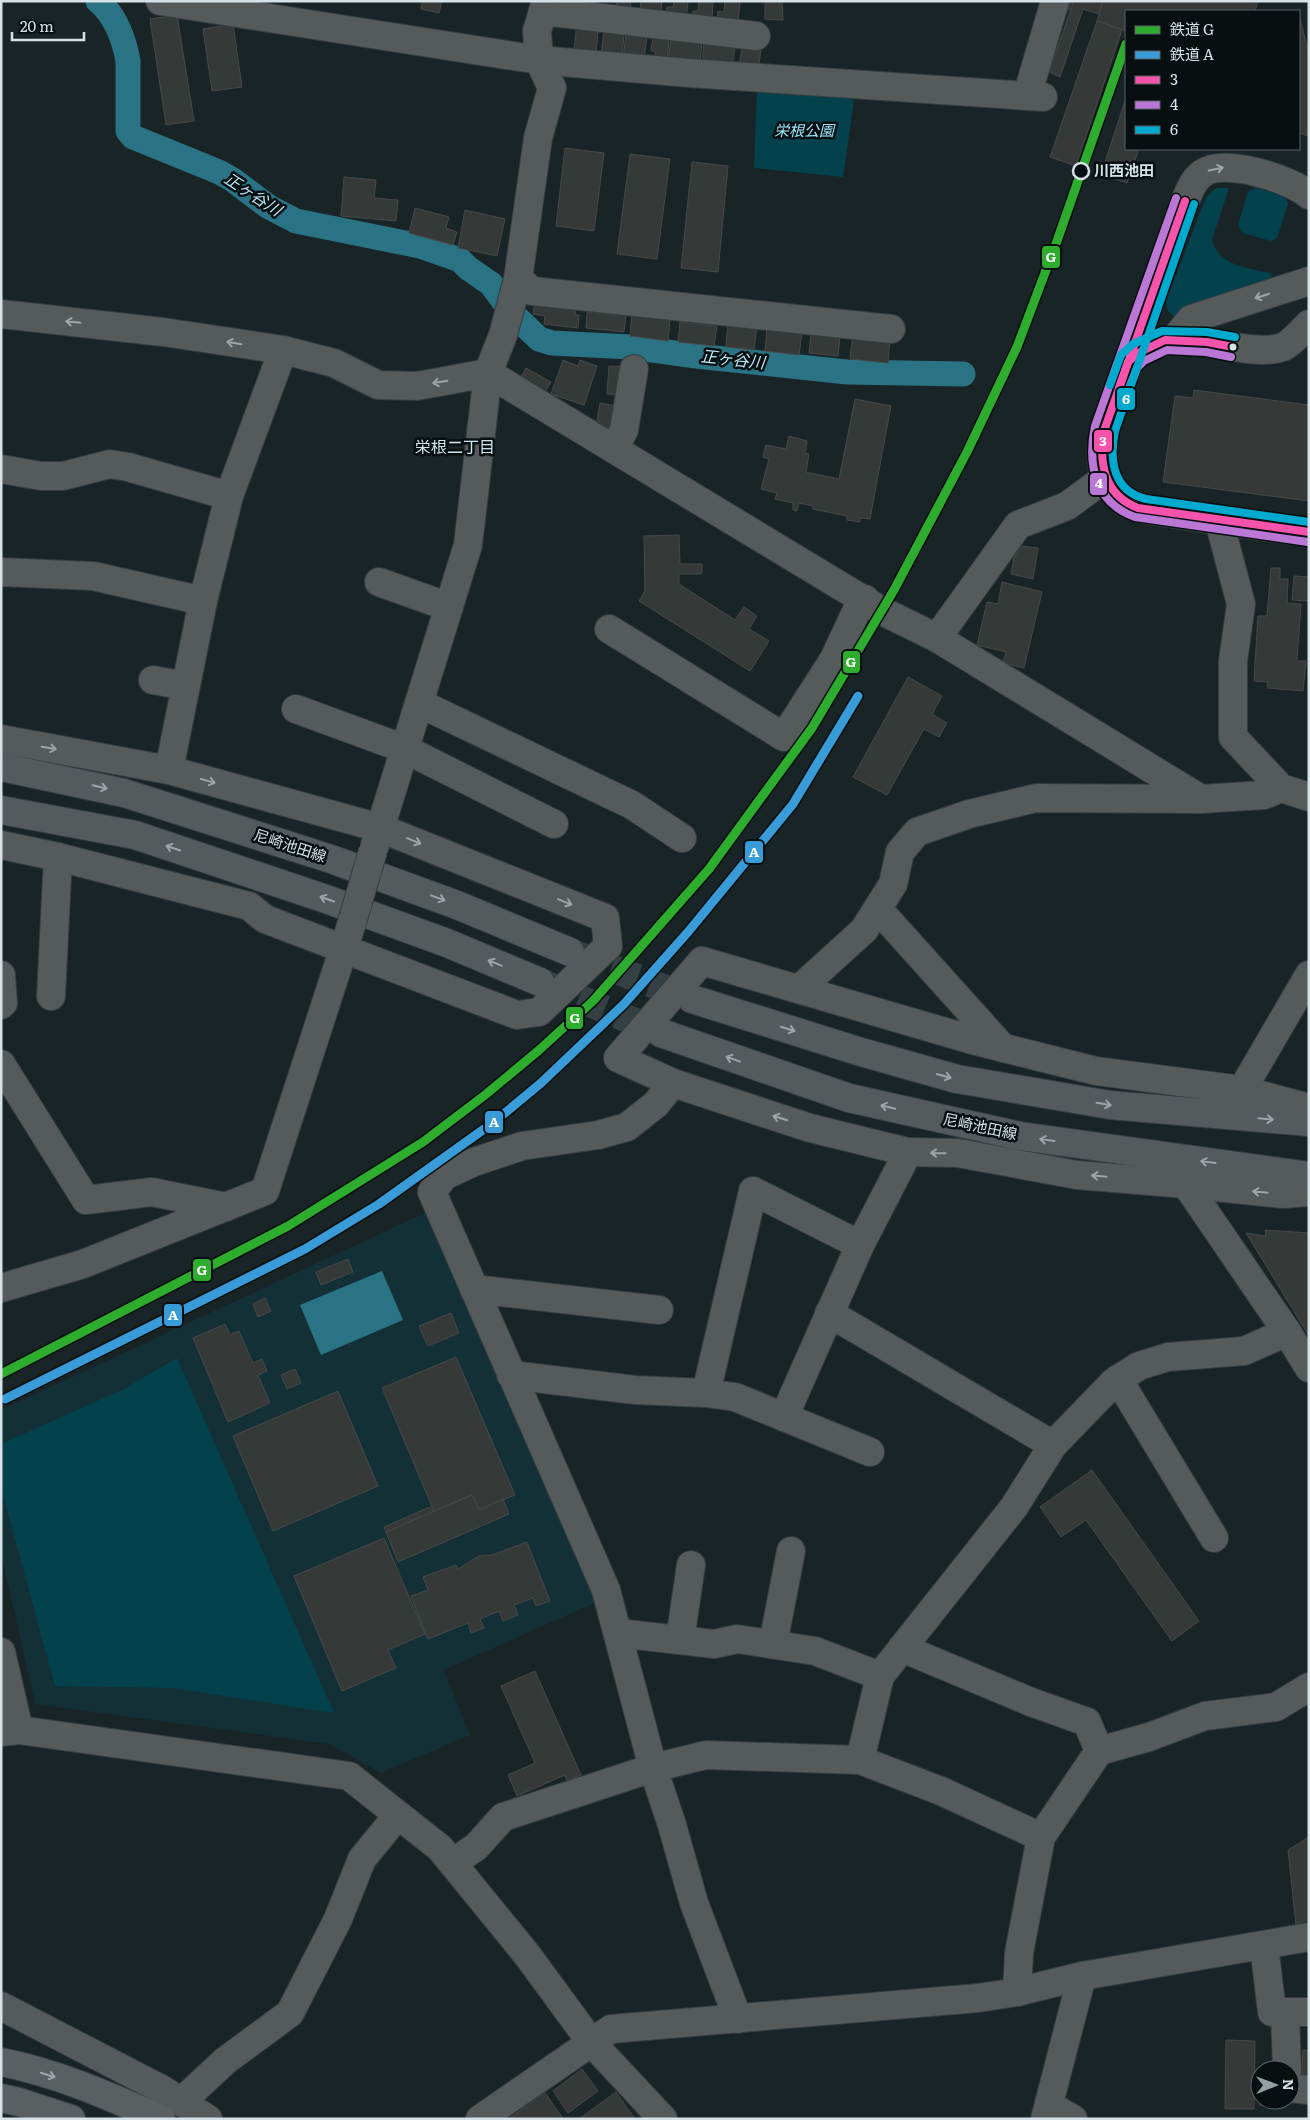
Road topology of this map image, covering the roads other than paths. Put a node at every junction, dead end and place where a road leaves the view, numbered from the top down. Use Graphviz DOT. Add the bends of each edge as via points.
graph roads {
  1 [pos="160,1"];
  2 [pos="1055,1"];
  3 [pos="545,6"];
  4 [pos="756,36"];
  5 [pos="539,60"];
  6 [pos="1309,195"];
  7 [pos="1309,281"];
  8 [pos="513,295"];
  9 [pos="1,314"];
  10 [pos="1309,324"];
  11 [pos="891,329"];
  12 [pos="1174,340"];
  13 [pos="283,350"];
  14 [pos="1128,362"];
  15 [pos="634,369"];
  16 [pos="488,373"];
  17 [pos="614,449"];
  18 [pos="1,469"];
  19 [pos="1105,478"];
  20 [pos="229,496"];
  21 [pos="1219,521"];
  22 [pos="1309,532"];
  23 [pos="1,572"];
  24 [pos="379,582"];
  25 [pos="864,599"];
  26 [pos="203,601"];
  27 [pos="449,607"];
  28 [pos="609,629"];
  29 [pos="937,638"];
  30 [pos="153,680"];
  31 [pos="185,686"];
  32 [pos="418,703"];
  33 [pos="296,709"];
  34 [pos="1,739"];
  35 [pos="404,749"];
  36 [pos="1,767"];
  37 [pos="169,770"];
  38 [pos="1281,788"];
  39 [pos="1309,797"];
  40 [pos="1200,799"];
  41 [pos="1,810"];
  42 [pos="554,824"];
  43 [pos="682,838"];
  44 [pos="377,840"];
  45 [pos="1,844"];
  46 [pos="58,857"];
  47 [pos="878,909"];
  48 [pos="347,939"];
  49 [pos="570,952"];
  50 [pos="1,975"];
  51 [pos="1309,975"];
  52 [pos="540,982"];
  53 [pos="799,989"];
  54 [pos="51,996"];
  55 [pos="692,999"];
  56 [pos="1,1005"];
  57 [pos="661,1033"];
  58 [pos="1003,1048"];
  59 [pos="1,1064"];
  60 [pos="673,1083"];
  61 [pos="1242,1090"];
  62 [pos="1309,1108"];
  63 [pos="1309,1122"];
  64 [pos="908,1152"];
  65 [pos="1309,1176"];
  66 [pos="1186,1184"];
  67 [pos="1309,1192"];
  68 [pos="226,1207"];
  69 [pos="860,1245"];
  70 [pos="1,1288"];
  71 [pos="474,1288"];
  72 [pos="659,1310"];
  73 [pos="829,1313"];
  74 [pos="1287,1332"];
  75 [pos="1309,1368"];
  76 [pos="511,1375"];
  77 [pos="1118,1379"];
  78 [pos="706,1393"];
  79 [pos="784,1417"];
  80 [pos="1053,1445"];
  81 [pos="870,1452"];
  82 [pos="1214,1538"];
  83 [pos="791,1551"];
  84 [pos="691,1565"];
  85 [pos="618,1633"];
  86 [pos="680,1640"];
  87 [pos="773,1644"];
  88 [pos="902,1648"];
  89 [pos="1,1652"];
  90 [pos="880,1676"];
  91 [pos="1309,1687"];
  92 [pos="10,1731"];
  93 [pos="1099,1751"];
  94 [pos="860,1760"];
  95 [pos="653,1768"];
  96 [pos="398,1814"];
  97 [pos="1041,1836"];
  98 [pos="452,1863"];
  99 [pos="1309,1937"];
  100 [pos="1264,1945"];
  101 [pos="1082,1976"];
  102 [pos="1017,1992"];
  103 [pos="1,2006"];
  104 [pos="1297,2012"];
  105 [pos="738,2019"];
  106 [pos="591,2042"];
  107 [pos="1289,2060"];
  108 [pos="1,2062"];
  109 [pos="1,2098"];
  110 [pos="182,2102"];
  111 [pos="1047,2112"];
  112 [pos="71,2119"];
  113 [pos="160,2119"];
  114 [pos="208,2119"];
  115 [pos="480,2119"];
  116 [pos="663,2119"];
  117 [pos="1073,2119"];
  1 -- 5 [label="street"];
  2 -- 5 [label="street" via="1035,96"];
  3 -- 4 [label="street"];
  3 -- 5 [label="street" via="537,31"];
  5 -- 8 [label="street" via="552,88 538,138"];
  14 -- 6 [label="street, one-way" via="1184,201 1194,182 1204,172 1216,167 1235,168 1299,186"];
  7 -- 12 [label="street, one-way" via="1191,320"];
  8 -- 11 [label="street" via="532,291"];
  8 -- 16 [label="street"];
  13 -- 9 [label="street, one-way" via="163,332"];
  10 -- 12 [label="street" via="1282,347 1262,350"];
  12 -- 14 [label="street" via="1149,347"];
  16 -- 13 [label="street, one-way" via="417,386 378,385 334,363"];
  13 -- 20 [label="street"];
  14 -- 19 [label="street" via="1101,443 1100,460"];
  15 -- 17 [label="street" via="624,430"];
  16 -- 17 [label="street"];
  16 -- 27 [label="street" via="468,545"];
  17 -- 25 [label="street"];
  18 -- 20 [label="street" via="40,476 63,476 110,464"];
  19 -- 21 [label="street" via="1114,492 1141,508"];
  19 -- 29 [label="street" via="1067,506 1018,525"];
  20 -- 26 [label="street"];
  21 -- 22 [label="street"];
  21 -- 38 [label="street" via="1241,604 1233,661 1233,737"];
  23 -- 26 [label="street" via="93,576"];
  24 -- 27 [label="street"];
  25 -- 28 [label="street" via="834,660 784,737"];
  25 -- 29 [label="street"];
  26 -- 31 [label="street"];
  27 -- 32 [label="street"];
  29 -- 40 [label="street"];
  30 -- 31 [label="street"];
  31 -- 37 [label="street"];
  32 -- 35 [label="street"];
  32 -- 43 [label="street" via="632,804"];
  33 -- 35 [label="street"];
  34 -- 37 [label="street, one-way"];
  35 -- 42 [label="street"];
  35 -- 44 [label="street"];
  36 -- 49 [label="main road, 尼崎池田線, one-way" via="124,793 331,859 457,905"];
  37 -- 44 [label="street, one-way"];
  38 -- 39 [label="street"];
  38 -- 40 [label="street" via="1264,795"];
  40 -- 47 [label="street" via="1036,798 969,814 917,832 900,852 894,884"];
  52 -- 41 [label="main road, one-way" via="336,902 135,835"];
  44 -- 48 [label="street, bridge"];
  44 -- 48 [label="street, one-way" via="605,918 608,946 539,1012 517,1015"];
  45 -- 46 [label="street"];
  46 -- 48 [label="street" via="249,906 265,919"];
  46 -- 54 [label="street"];
  47 -- 53 [label="street" via="864,930"];
  47 -- 58 [label="street"];
  48 -- 68 [label="street" via="265,1191"];
  50 -- 56 [label="street"];
  51 -- 61 [label="street"];
  53 -- 58 [label="street"];
  53 -- 60 [label="street" via="702,961 618,1058"];
  55 -- 63 [label="main road, one-way" via="957,1079 1110,1105"];
  65 -- 57 [label="main road, 尼崎池田線, one-way" via="1020,1136 849,1098"];
  58 -- 61 [label="street" via="1096,1071"];
  59 -- 68 [label="street" via="86,1200 152,1192"];
  64 -- 60 [label="street, one-way" via="810,1128"];
  60 -- 71 [label="street" via="656,1104 627,1127 598,1135 522,1146 444,1176 432,1192"];
  61 -- 62 [label="street"];
  66 -- 64 [label="street, one-way" via="1077,1175 958,1153"];
  64 -- 69 [label="street"];
  67 -- 66 [label="street, one-way" via="1283,1194"];
  66 -- 74 [label="street"];
  68 -- 70 [label="street" via="83,1264"];
  69 -- 73 [label="street"];
  69 -- 78 [label="street" via="753,1191"];
  71 -- 72 [label="street"];
  71 -- 76 [label="street"];
  73 -- 79 [label="street"];
  73 -- 80 [label="street"];
  74 -- 75 [label="street"];
  74 -- 77 [label="street" via="1244,1352 1168,1357 1139,1366"];
  76 -- 78 [label="street" via="635,1390"];
  76 -- 85 [label="street" via="606,1590"];
  77 -- 80 [label="street"];
  77 -- 82 [label="street"];
  78 -- 79 [label="street" via="735,1396"];
  79 -- 81 [label="street"];
  80 -- 88 [label="street" via="1014,1506"];
  83 -- 87 [label="street"];
  84 -- 86 [label="street"];
  85 -- 86 [label="street"];
  85 -- 95 [label="street"];
  86 -- 87 [label="street" via="714,1644 737,1639"];
  87 -- 90 [label="street" via="815,1651"];
  88 -- 90 [label="street"];
  88 -- 93 [label="street" via="1087,1722"];
  89 -- 92 [label="street"];
  90 -- 94 [label="street"];
  91 -- 93 [label="street" via="1276,1707 1205,1716"];
  92 -- 96 [label="street" via="349,1776"];
  93 -- 97 [label="street"];
  94 -- 95 [label="street" via="706,1755"];
  94 -- 97 [label="street" via="941,1791"];
  95 -- 98 [label="street" via="503,1817 476,1847"];
  95 -- 105 [label="street" via="694,1903"];
  96 -- 98 [label="street" via="440,1848"];
  96 -- 110 [label="street" via="362,1859 338,1919 290,2013 225,2061"];
  97 -- 102 [label="street" via="1019,1953"];
  98 -- 106 [label="street" via="528,1956"];
  99 -- 100 [label="street"];
  100 -- 101 [label="street"];
  100 -- 104 [label="street" via="1272,2012"];
  101 -- 102 [label="street"];
  101 -- 111 [label="street"];
  102 -- 105 [label="street"];
  103 -- 110 [label="street"];
  104 -- 107 [label="street"];
  105 -- 106 [label="street" via="610,2029"];
  106 -- 115 [label="street"];
  106 -- 116 [label="street"];
  108 -- 113 [label="highway, one-way" via="98,2091"];
  109 -- 112 [label="highway"];
  110 -- 114 [label="street"];
  111 -- 117 [label="street"];
}
